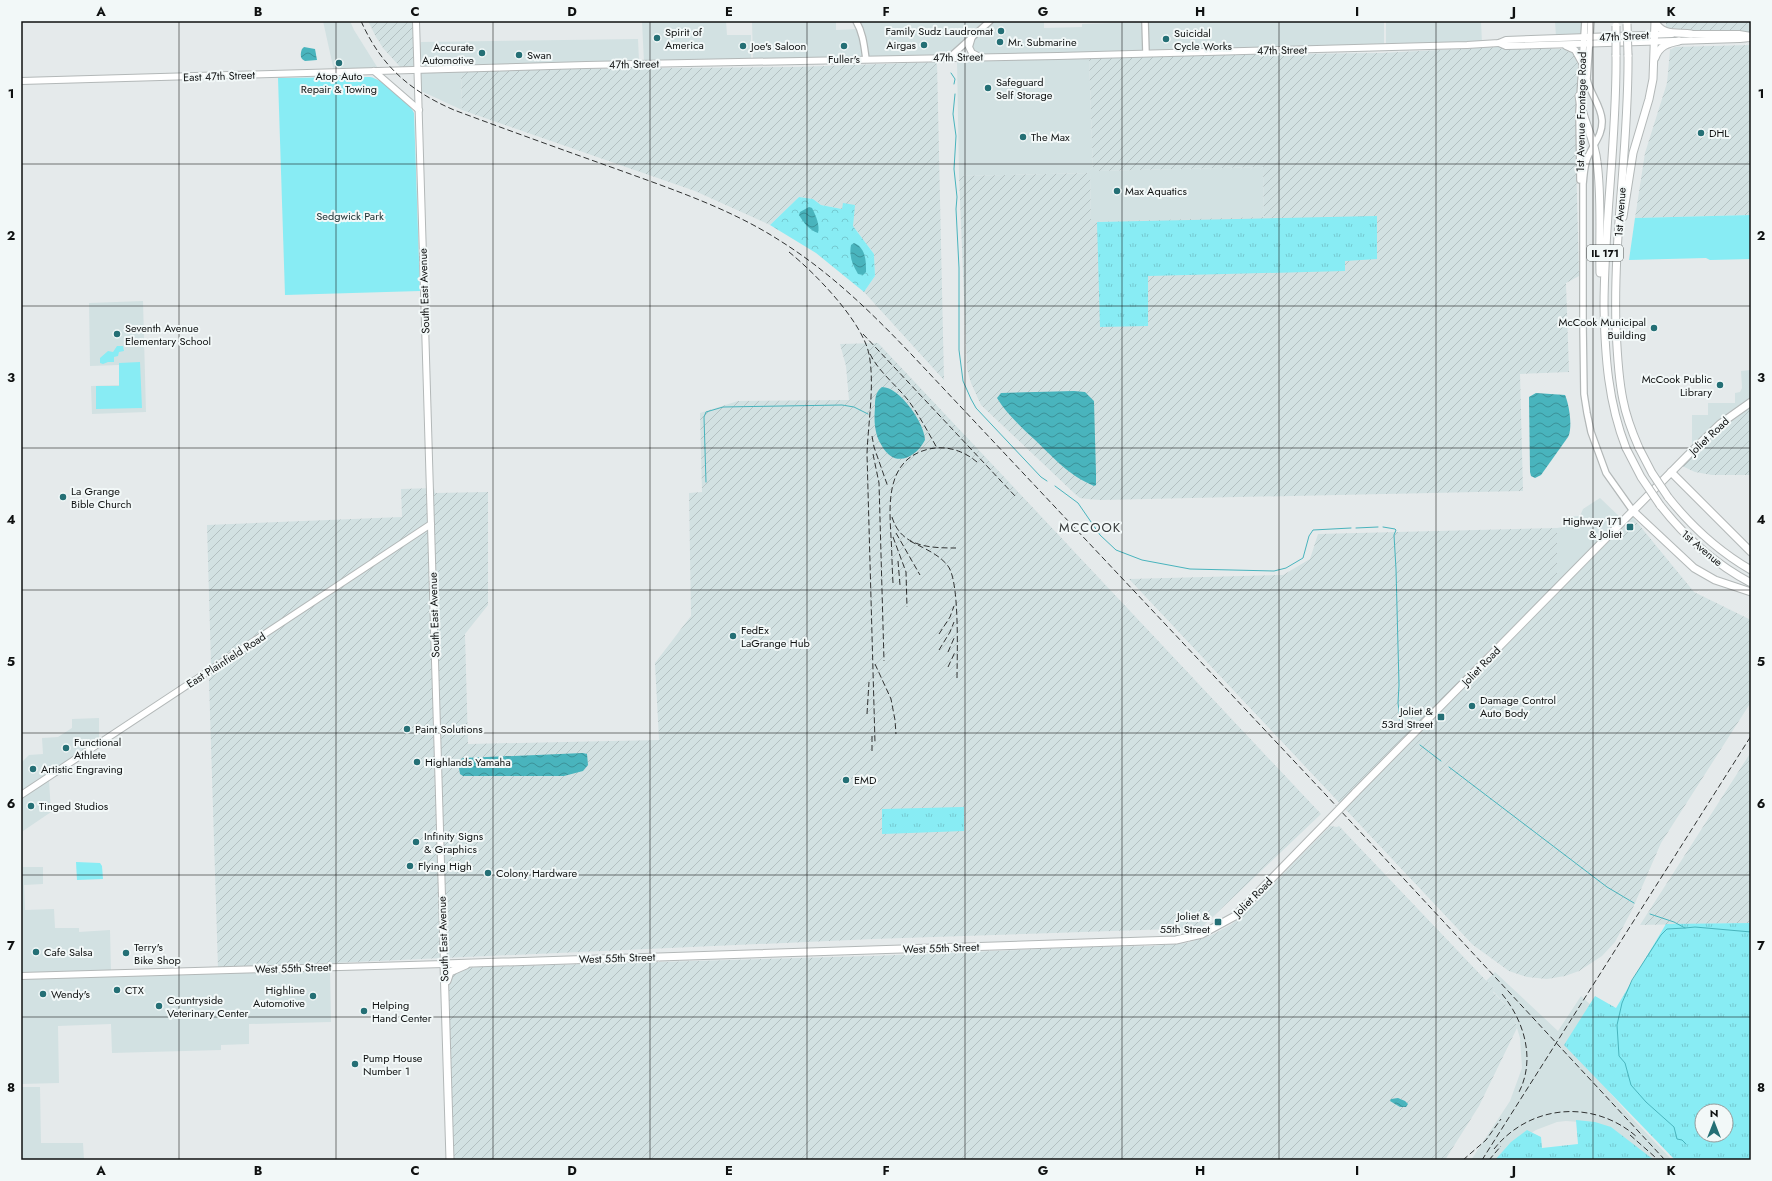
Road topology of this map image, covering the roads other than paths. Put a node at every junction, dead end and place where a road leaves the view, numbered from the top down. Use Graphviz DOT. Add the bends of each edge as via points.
graph roads {
  1 [pos="416,21"];
  2 [pos="856,21"];
  3 [pos="990,21"];
  4 [pos="1145,21"];
  5 [pos="1585,21"];
  6 [pos="1591,21"];
  7 [pos="1655,21"];
  8 [pos="1616,23"];
  9 [pos="1627,23"];
  10 [pos="1691,34"];
  11 [pos="972,37"];
  12 [pos="1587,37"];
  13 [pos="1751,37"];
  14 [pos="1655,38"];
  15 [pos="1679,41"];
  16 [pos="1499,43"];
  17 [pos="1586,45"];
  18 [pos="1565,46"];
  19 [pos="1146,53"];
  20 [pos="950,57"];
  21 [pos="982,57"];
  22 [pos="866,59"];
  23 [pos="1655,60"];
  24 [pos="1582,61"];
  25 [pos="418,70"];
  26 [pos="374,71"];
  27 [pos="21,81"];
  28 [pos="1580,96"];
  29 [pos="419,110"];
  30 [pos="1594,146"];
  31 [pos="1582,204"];
  32 [pos="1616,271"];
  33 [pos="1605,343"];
  34 [pos="1751,402"];
  35 [pos="1671,472"];
  36 [pos="1633,511"];
  37 [pos="431,524"];
  38 [pos="1751,552"];
  39 [pos="1751,570"];
  40 [pos="1751,583"];
  41 [pos="1751,592"];
  42 [pos="21,795"];
  43 [pos="1211,930"];
  44 [pos="473,963"];
  45 [pos="444,964"];
  46 [pos="21,976"];
  47 [pos="445,1001"];
  48 [pos="450,1160"];
  1 -- 25 [label="main road, South East Avenue"];
  2 -- 22 [label="street" via="862,35"];
  3 -- 11 [label="street"];
  4 -- 19 [label="street"];
  5 -- 12 [label="street, 1st Avenue Frontage Road"];
  6 -- 12 [label="street, 1st Avenue Frontage Road"];
  7 -- 10 [label="main road" via="1659,28 1668,32"];
  7 -- 14 [label="main road"];
  8 -- 33 [label="main road, 1st Avenue / IL 171, bridge" via="1615,114 1604,274"];
  9 -- 32 [label="main road, 1st Avenue / IL 171, bridge" via="1626,127"];
  10 -- 13 [label="main road, 47th Street" via="1739,34"];
  10 -- 14 [label="main road, 47th Street"];
  11 -- 20 [label="street"];
  11 -- 21 [label="main road" via="970,50"];
  12 -- 14 [label="main road, 47th Street"];
  12 -- 16 [label="main road, 47th Street" via="1506,40"];
  12 -- 17 [label="street, 1st Avenue Frontage Road"];
  13 -- 15 [label="main road, 47th Street"];
  14 -- 15 [label="main road, 47th Street"];
  14 -- 17 [label="main road, 47th Street"];
  14 -- 23 [label="main road"];
  15 -- 23 [label="main road" via="1661,48"];
  16 -- 18 [label="main road, 47th Street" via="1506,46"];
  16 -- 19 [label="main road, 47th Street"];
  17 -- 18 [label="main road, 47th Street"];
  17 -- 24 [label="street, 1st Avenue Frontage Road"];
  17 -- 30 [label="street, 1st Avenue Frontage Road" via="1589,87 1600,108 1602,120 1601,132"];
  18 -- 24 [label="main road" via="1575,50"];
  19 -- 21 [label="main road, 47th Street"];
  20 -- 21 [label="main road, 47th Street"];
  20 -- 22 [label="main road, 47th Street"];
  22 -- 25 [label="main road, 47th Street"];
  23 -- 32 [label="main road" via="1650,95 1633,153"];
  24 -- 28 [label="street, 1st Avenue Frontage Road"];
  25 -- 26 [label="main road, East 47th Street"];
  25 -- 29 [label="main road, South East Avenue"];
  26 -- 27 [label="main road, East 47th Street"];
  26 -- 29 [label="main road"];
  28 -- 30 [label="main road" via="1583,116"];
  28 -- 31 [label="street, 1st Avenue Frontage Road" via="1579,157"];
  29 -- 37 [label="main road, South East Avenue"];
  30 -- 31 [label="street, 1st Avenue Frontage Road" via="1584,168"];
  30 -- 33 [label="main road" via="1598,172 1601,297"];
  31 -- 36 [label="street, 1st Avenue Frontage Road" via="1584,379 1587,413 1606,473"];
  32 -- 39 [label="main road, 1st Avenue / IL 171, bridge" via="1620,385 1626,412 1639,448 1652,473 1682,514 1712,544"];
  33 -- 40 [label="main road, 1st Avenue / IL 171, bridge" via="1611,400 1626,448 1641,477 1679,528 1721,565"];
  34 -- 35 [label="main road, Joliet Road" via="1720,424"];
  35 -- 36 [label="main road, Joliet Road"];
  35 -- 38 [label="main road"];
  36 -- 41 [label="main road" via="1694,568 1715,580"];
  36 -- 43 [label="main road, Joliet Road, bridge" via="1244,908"];
  37 -- 42 [label="main road, East Plainfield Road"];
  37 -- 45 [label="main road, South East Avenue"];
  43 -- 44 [label="main road, West 55th Street" via="1190,938 1155,941"];
  44 -- 45 [label="main road, West 55th Street"];
  44 -- 47 [label="main road" via="450,972"];
  45 -- 46 [label="main road, West 55th Street"];
  45 -- 47 [label="main road, South East Avenue"];
  47 -- 48 [label="main road, South East Avenue"];
}
